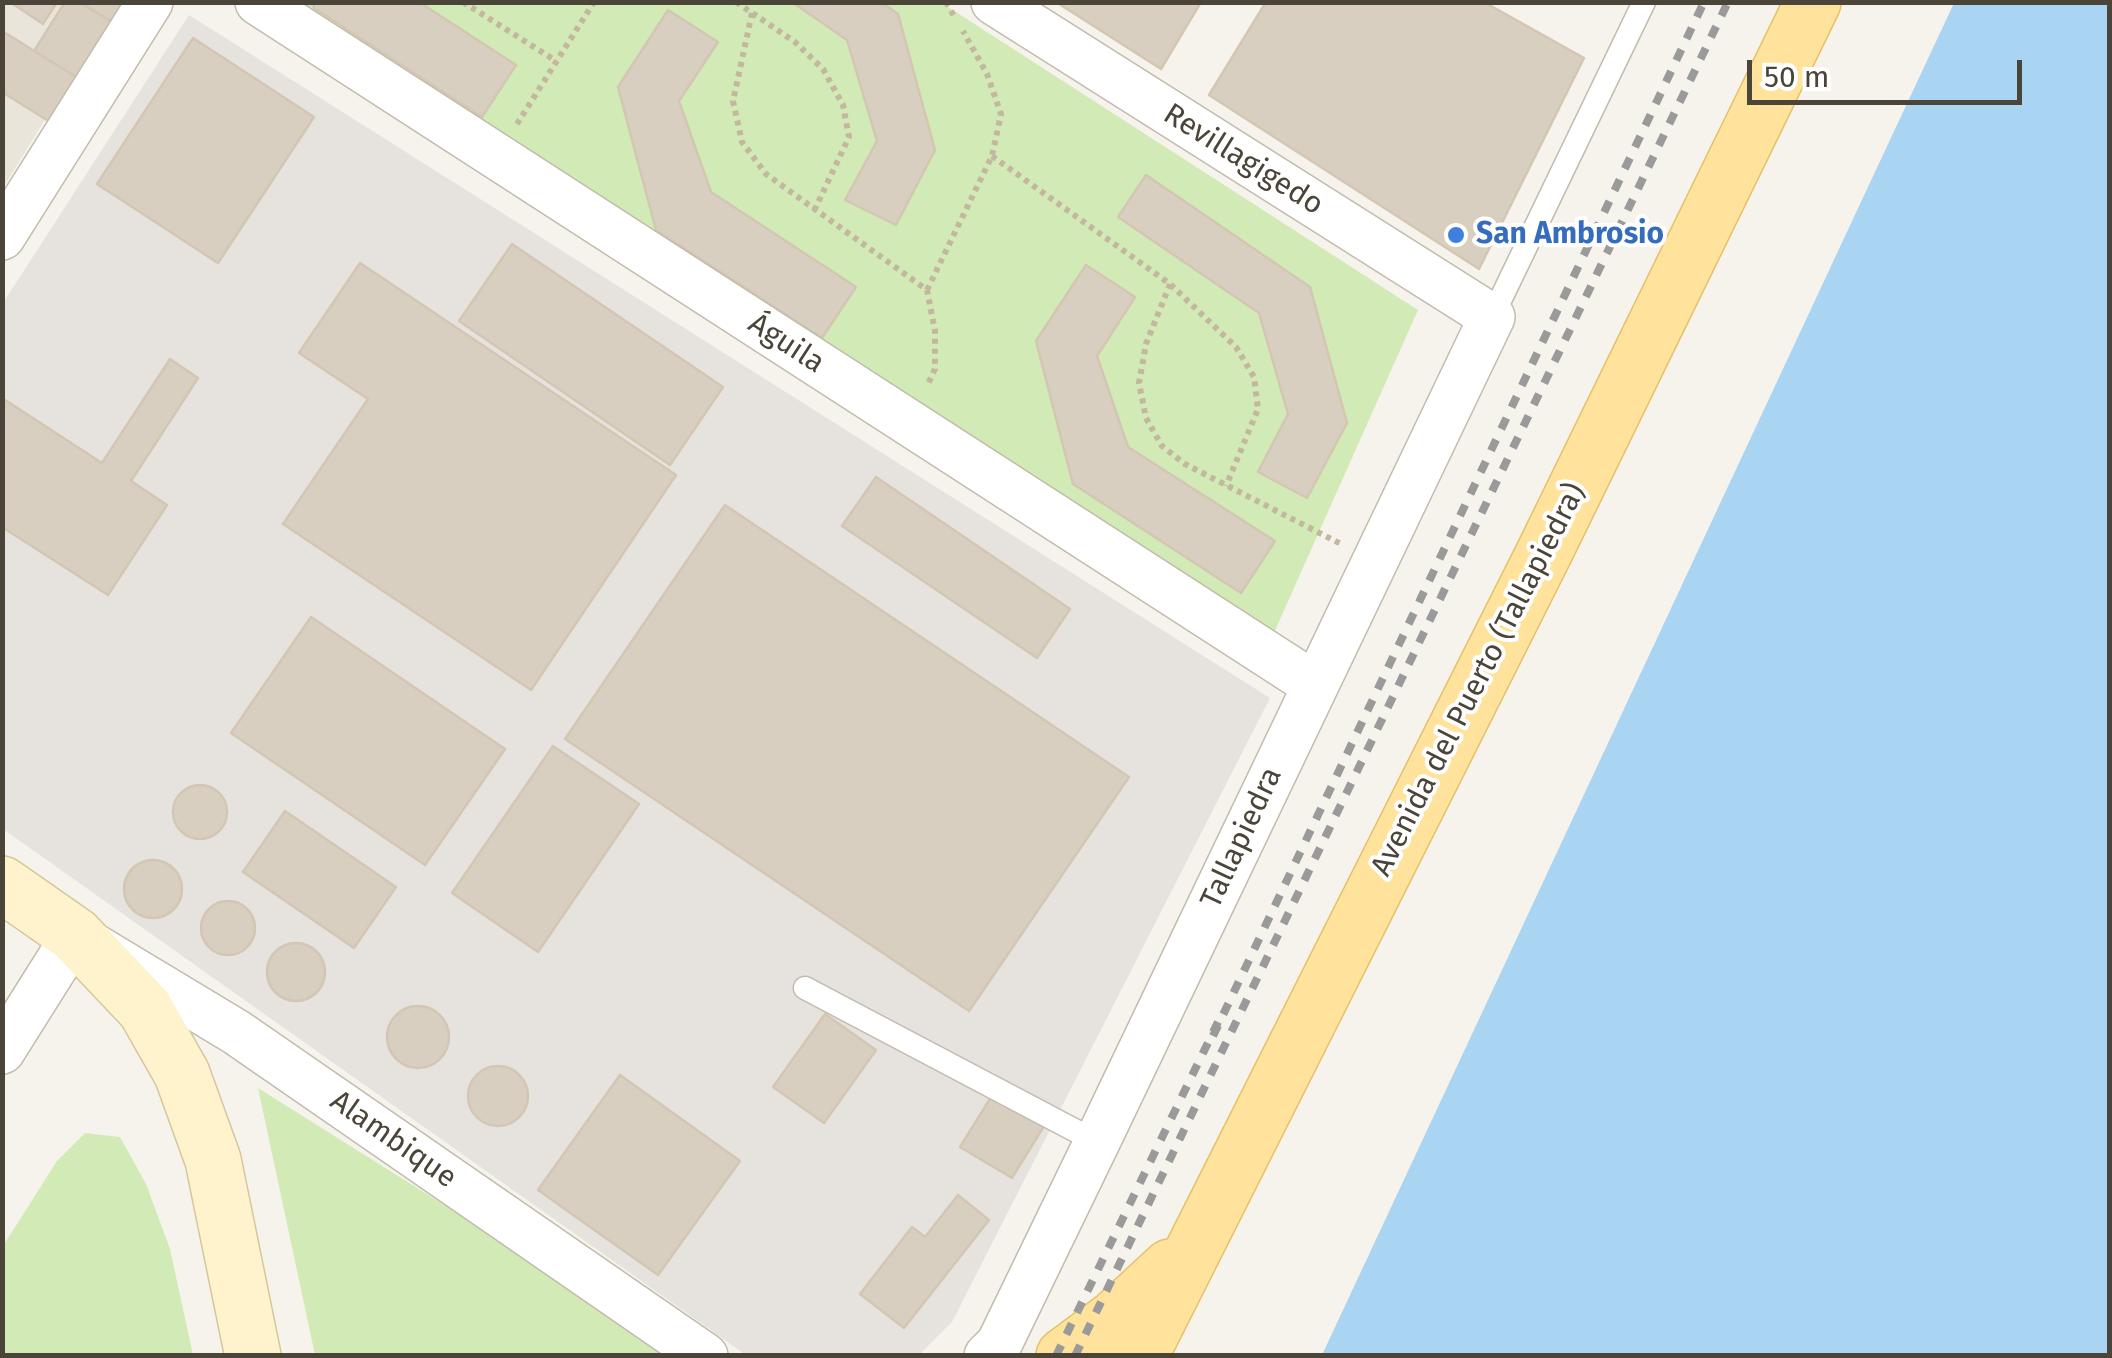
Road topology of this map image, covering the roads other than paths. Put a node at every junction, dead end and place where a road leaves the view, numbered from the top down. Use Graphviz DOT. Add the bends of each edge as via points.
graph roads {
  1 [pos="150,2"];
  2 [pos="258,2"];
  3 [pos="994,2"];
  4 [pos="1644,2"];
  5 [pos="1813,2"];
  6 [pos="2,237"];
  7 [pos="1492,318"];
  8 [pos="1315,686"];
  9 [pos="2,884"];
  10 [pos="74,935"];
  11 [pos="805,988"];
  12 [pos="2,1050"];
  13 [pos="1097,1142"];
  14 [pos="1195,1245"];
  15 [pos="252,1356"];
  16 [pos="705,1356"];
  17 [pos="987,1356"];
  18 [pos="1064,1356"];
  19 [pos="1140,1356"];
  1 -- 6 [label="street"];
  2 -- 8 [label="street, Águila"];
  3 -- 7 [label="street, Revillagigedo"];
  4 -- 7 [label="lane"];
  5 -- 14 [label="main road, Avenida del Puerto (Tallapiedra)"];
  7 -- 8 [label="street, Tallapiedra"];
  8 -- 13 [label="street, Tallapiedra"];
  9 -- 10 [label="street, Alambique"];
  10 -- 12 [label="street"];
  10 -- 15 [label="street, Alambique" via="145,1009 182,1074 213,1160"];
  10 -- 16 [label="street, Alambique" via="236,1032"];
  11 -- 13 [label="lane"];
  13 -- 17 [label="street, Tallapiedra" via="999,1344"];
  14 -- 18 [label="main road"];
  14 -- 19 [label="main road, Avenida del Puerto (Tallapiedra)"];
}
